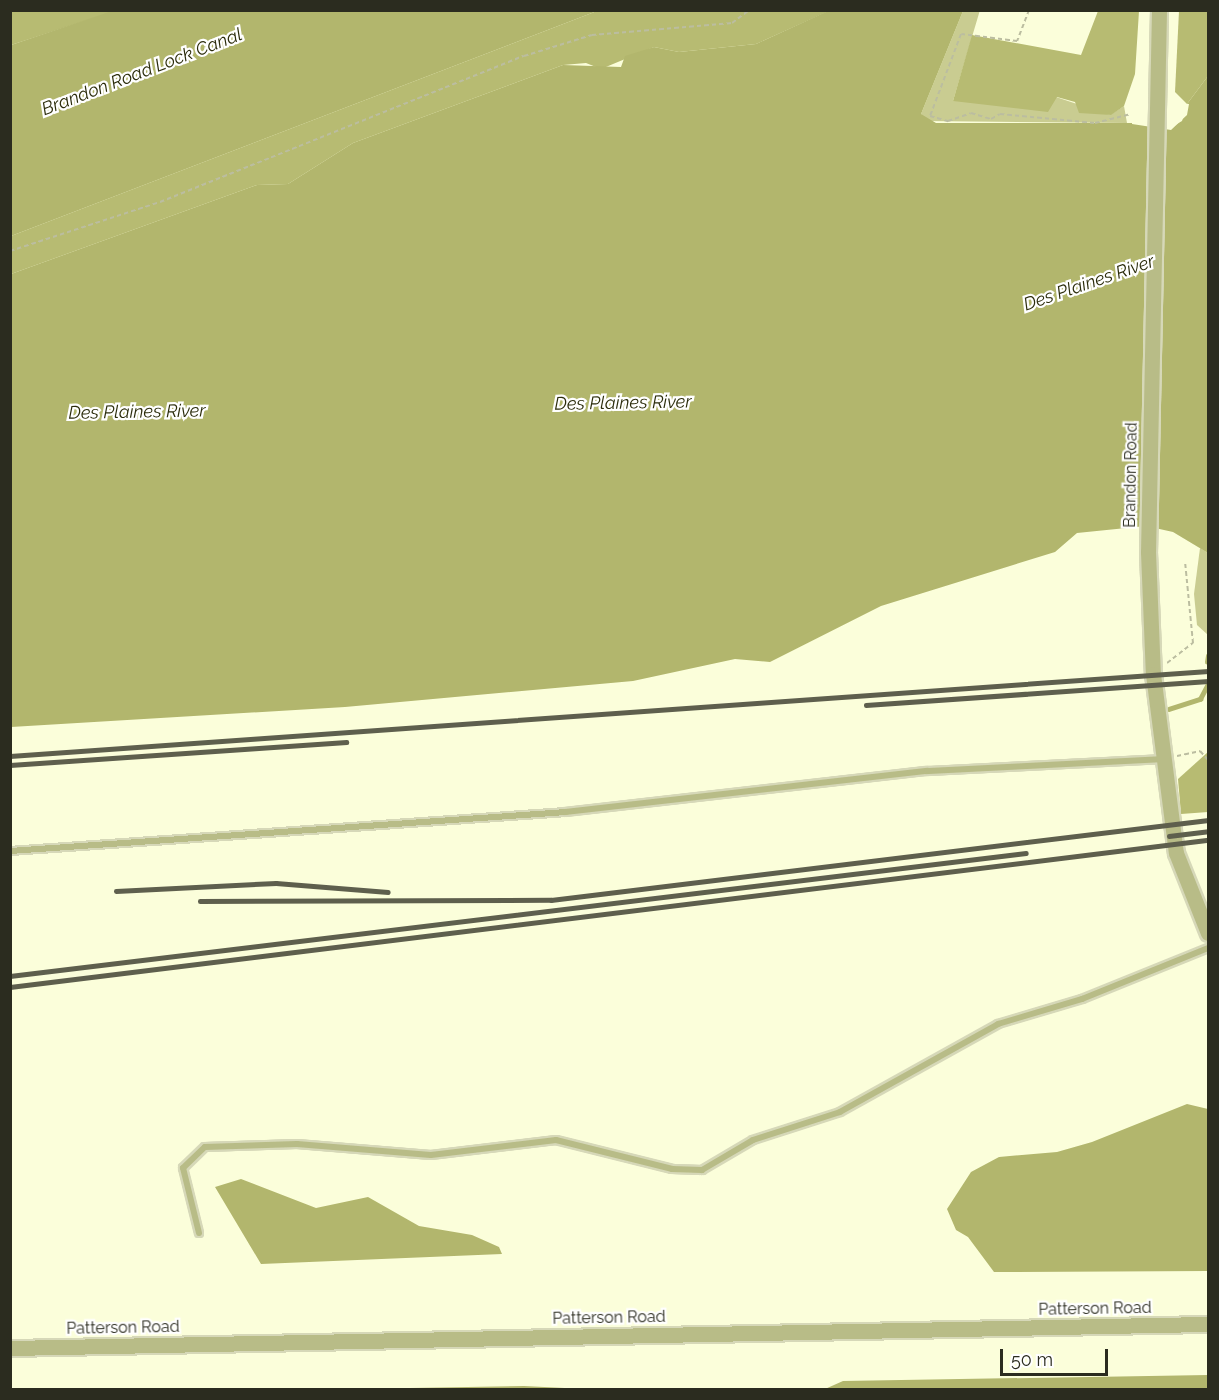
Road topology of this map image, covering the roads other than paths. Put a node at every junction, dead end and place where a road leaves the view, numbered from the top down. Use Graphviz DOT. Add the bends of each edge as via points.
graph roads {
  1 [pos="1159,10"];
  2 [pos="1162,759"];
  3 [pos="10,851"];
  4 [pos="1209,933"];
  5 [pos="1209,948"];
  6 [pos="199,1233"];
  7 [pos="1209,1324"];
  8 [pos="10,1348"];
  1 -- 2 [label="street, Brandon Road" via="1148,552 1153,674"];
  2 -- 3 [label="lane" via="927,771 566,812"];
  2 -- 4 [label="street, Brandon Road" via="1176,853"];
  5 -- 6 [label="lane" via="1082,999 998,1024 840,1112 753,1140 702,1170 672,1169 556,1140 431,1155 297,1144 205,1147 183,1168"];
  7 -- 8 [label="street, Patterson Road"];
}
